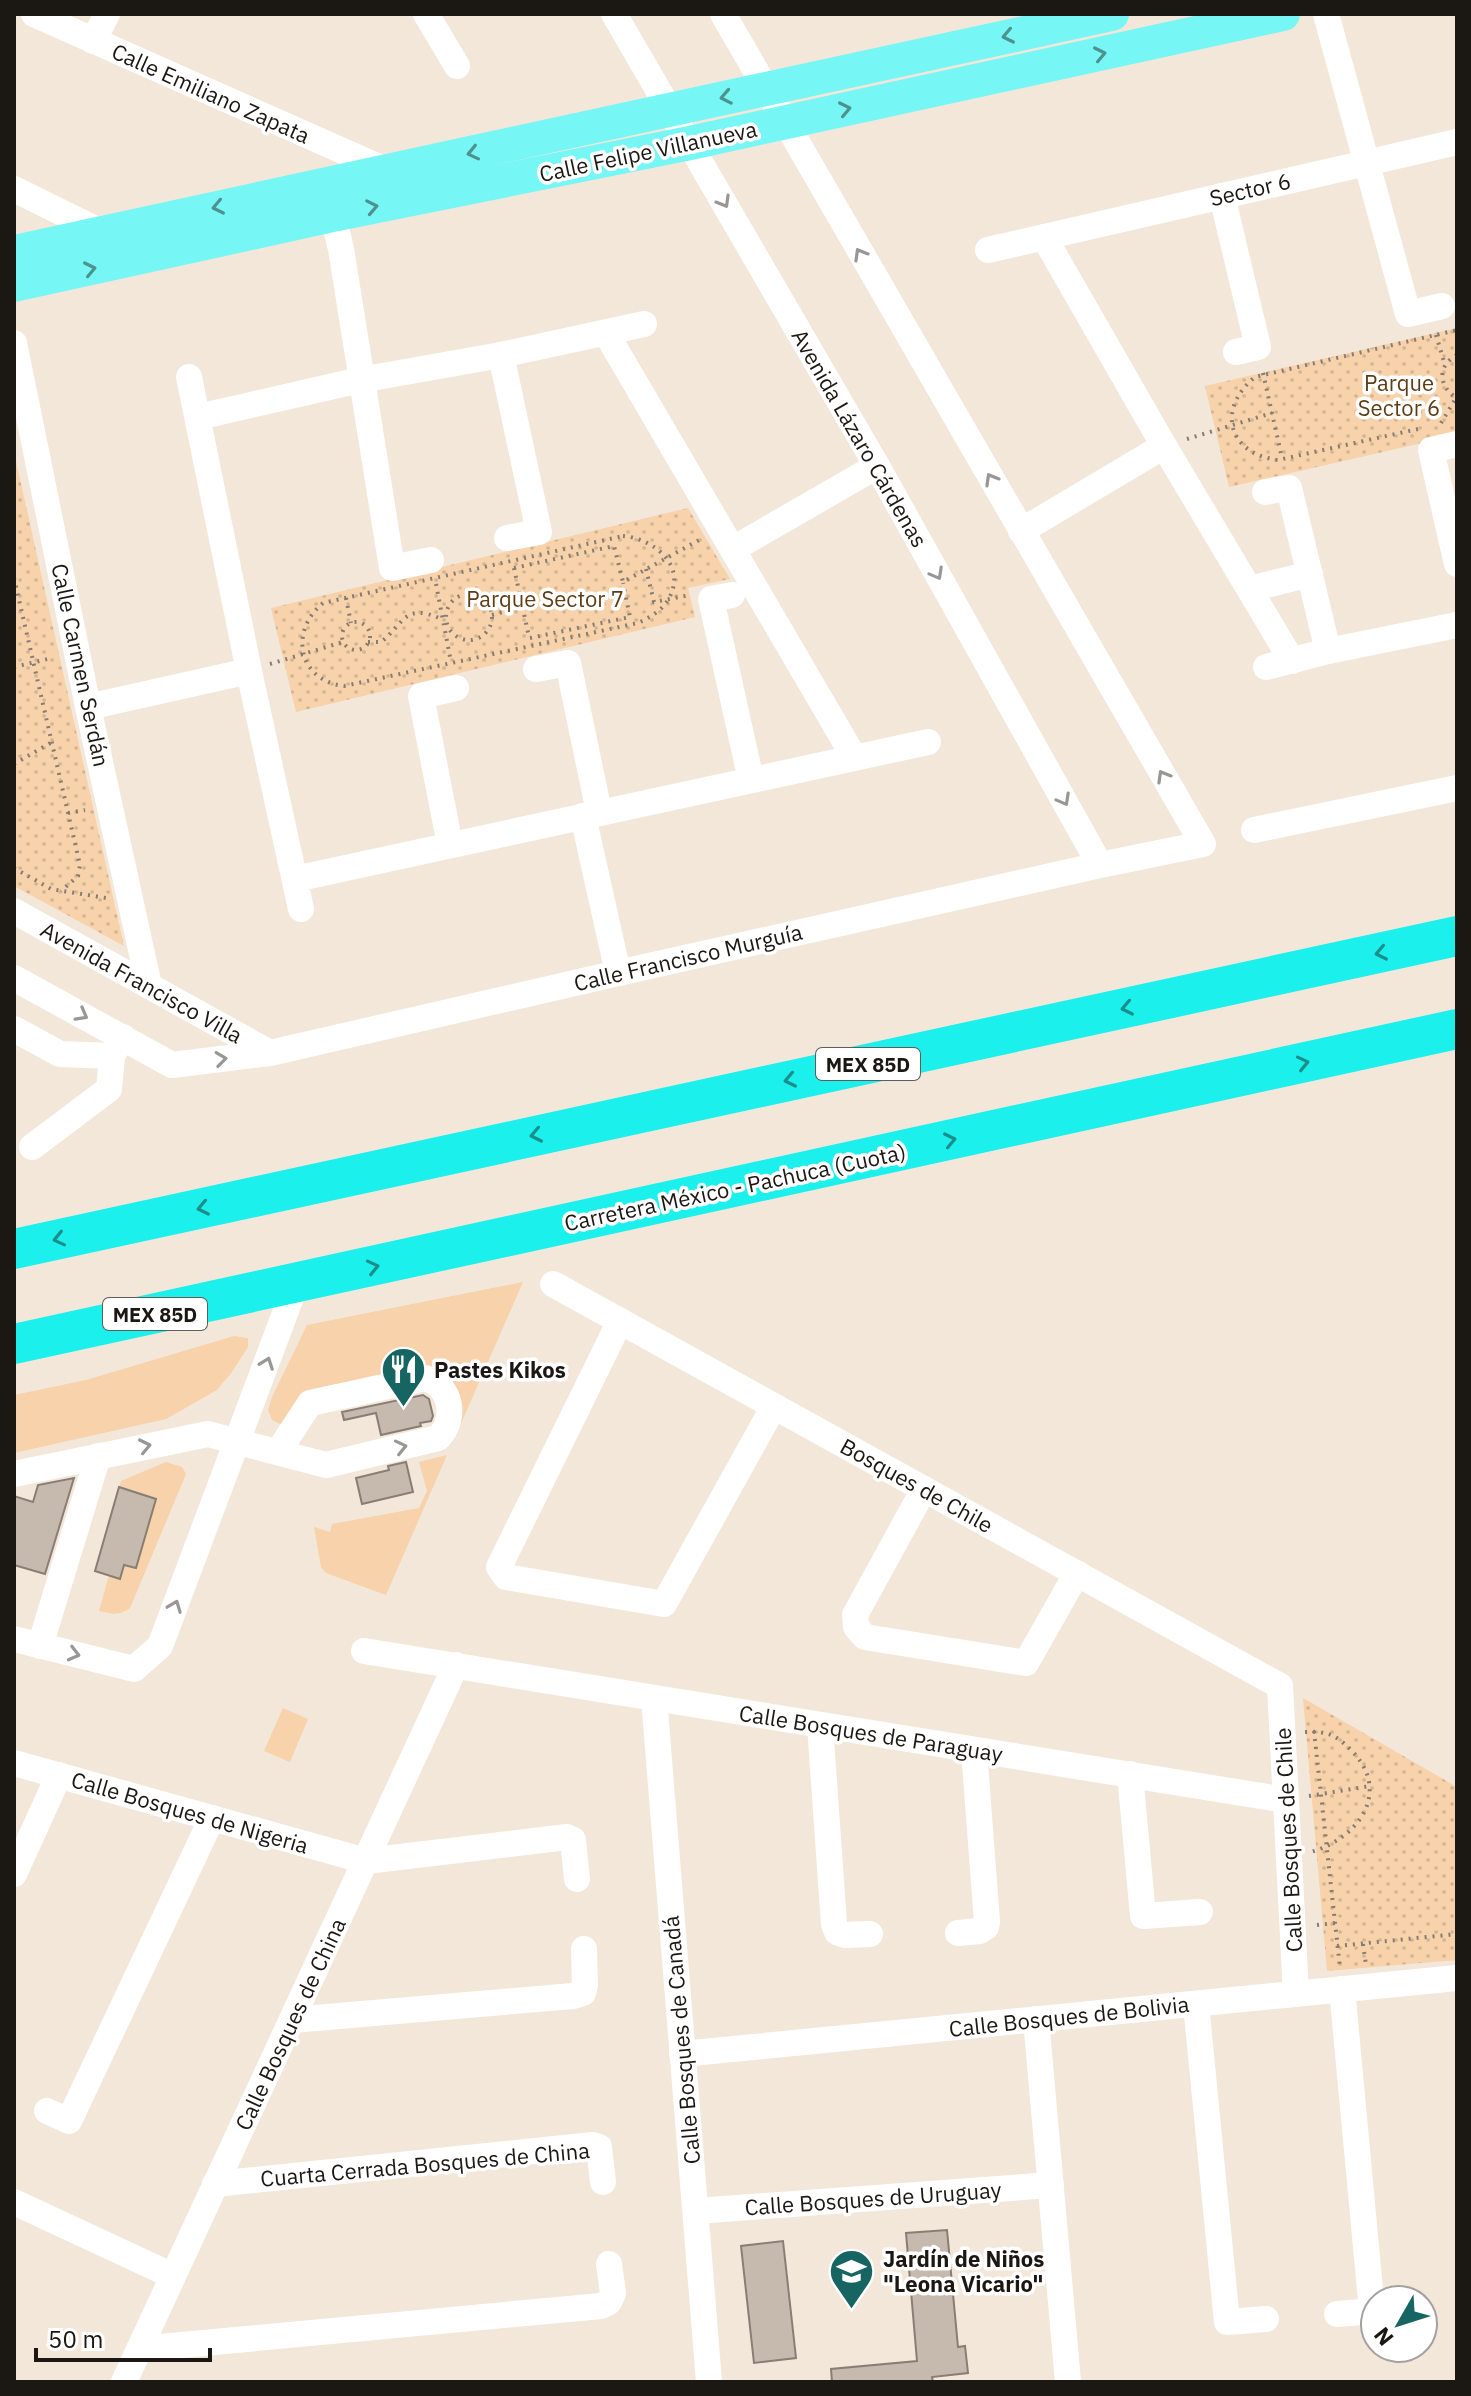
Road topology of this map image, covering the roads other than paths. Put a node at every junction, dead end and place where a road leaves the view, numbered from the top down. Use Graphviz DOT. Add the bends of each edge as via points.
graph roads {
  1 [pos="34,14"];
  2 [pos="107,14"];
  3 [pos="614,14"];
  4 [pos="723,14"];
  5 [pos="1112,14"];
  6 [pos="1283,14"];
  7 [pos="1326,14"];
  8 [pos="424,16"];
  9 [pos="1062,19"];
  10 [pos="93,41"];
  11 [pos="457,66"];
  12 [pos="766,89"];
  13 [pos="669,108"];
  14 [pos="784,122"];
  15 [pos="1457,142"];
  16 [pos="690,143"];
  17 [pos="1367,163"];
  18 [pos="390,172"];
  19 [pos="14,189"];
  20 [pos="1222,196"];
  21 [pos="333,215"];
  22 [pos="101,232"];
  23 [pos="1044,237"];
  24 [pos="988,250"];
  25 [pos="14,252"];
  26 [pos="14,285"];
  27 [pos="1436,307"];
  28 [pos="644,324"];
  29 [pos="606,333"];
  30 [pos="14,343"];
  31 [pos="1247,350"];
  32 [pos="501,355"];
  33 [pos="189,377"];
  34 [pos="360,380"];
  35 [pos="198,417"];
  36 [pos="1449,430"];
  37 [pos="1164,446"];
  38 [pos="877,466"];
  39 [pos="1265,492"];
  40 [pos="1021,531"];
  41 [pos="727,538"];
  42 [pos="510,549"];
  43 [pos="1457,564"];
  44 [pos="433,569"];
  45 [pos="1310,574"];
  46 [pos="1250,589"];
  47 [pos="722,597"];
  48 [pos="1457,625"];
  49 [pos="1328,651"];
  50 [pos="534,658"];
  51 [pos="1292,661"];
  52 [pos="1266,667"];
  53 [pos="249,671"];
  54 [pos="454,675"];
  55 [pos="88,707"];
  56 [pos="928,742"];
  57 [pos="854,757"];
  58 [pos="751,780"];
  59 [pos="1457,788"];
  60 [pos="591,814"];
  61 [pos="1254,830"];
  62 [pos="450,845"];
  63 [pos="1100,865"];
  64 [pos="295,879"];
  65 [pos="301,909"];
  66 [pos="14,911"];
  67 [pos="1457,936"];
  68 [pos="618,973"];
  69 [pos="14,978"];
  70 [pos="149,986"];
  71 [pos="14,1029"];
  72 [pos="1457,1029"];
  73 [pos="118,1046"];
  74 [pos="270,1053"];
  75 [pos="32,1147"];
  76 [pos="14,1249"];
  77 [pos="296,1284"];
  78 [pos="553,1284"];
  79 [pos="620,1321"];
  80 [pos="14,1344"];
  81 [pos="774,1406"];
  82 [pos="238,1441"];
  83 [pos="278,1452"];
  84 [pos="98,1456"];
  85 [pos="14,1474"];
  86 [pos="924,1489"];
  87 [pos="1077,1573"];
  88 [pos="14,1639"];
  89 [pos="40,1646"];
  90 [pos="364,1651"];
  91 [pos="456,1665"];
  92 [pos="1280,1686"];
  93 [pos="654,1698"];
  94 [pos="820,1725"];
  95 [pos="974,1750"];
  96 [pos="14,1763"];
  97 [pos="1130,1774"];
  98 [pos="59,1775"];
  99 [pos="1286,1800"];
  100 [pos="212,1818"];
  101 [pos="366,1861"];
  102 [pos="14,1874"];
  103 [pos="577,1879"];
  104 [pos="1200,1912"];
  105 [pos="958,1933"];
  106 [pos="870,1934"];
  107 [pos="584,1949"];
  108 [pos="1457,1978"];
  109 [pos="1342,1989"];
  110 [pos="1296,1994"];
  111 [pos="1196,2004"];
  112 [pos="1036,2019"];
  113 [pos="292,2020"];
  114 [pos="682,2054"];
  115 [pos="47,2111"];
  116 [pos="603,2182"];
  117 [pos="215,2184"];
  118 [pos="1051,2185"];
  119 [pos="14,2202"];
  120 [pos="696,2211"];
  121 [pos="609,2264"];
  122 [pos="173,2276"];
  123 [pos="1371,2284"];
  124 [pos="1359,2312"];
  125 [pos="1337,2314"];
  126 [pos="1266,2319"];
  127 [pos="139,2349"];
  128 [pos="124,2382"];
  129 [pos="709,2382"];
  130 [pos="1068,2382"];
  1 -- 10 [label="street, Calle Emiliano Zapata"];
  2 -- 10 [label="street"];
  3 -- 13 [label="street, Avenida Lázaro Cárdenas"];
  4 -- 12 [label="street"];
  5 -- 9 [label="main road, Calle Felipe Villanueva"];
  14 -- 6 [label="main road, Calle Felipe Villanueva, one-way"];
  7 -- 17 [label="street"];
  8 -- 11 [label="street"];
  9 -- 12 [label="main road, Calle Felipe Villanueva, one-way"];
  10 -- 18 [label="street, Calle Emiliano Zapata"];
  12 -- 13 [label="main road, Calle Felipe Villanueva, one-way"];
  12 -- 14 [label="street"];
  13 -- 16 [label="street, Avenida Lázaro Cárdenas"];
  13 -- 18 [label="main road, Calle Felipe Villanueva, one-way"];
  14 -- 16 [label="main road, Calle Felipe Villanueva"];
  40 -- 14 [label="street, one-way"];
  15 -- 17 [label="street, Sector 6"];
  21 -- 16 [label="main road, Calle Felipe Villanueva, one-way"];
  16 -- 38 [label="street, Avenida Lázaro Cárdenas, one-way"];
  17 -- 20 [label="street, Sector 6"];
  17 -- 27 [label="street" via="1408,314"];
  18 -- 22 [label="main road, Calle Felipe Villanueva, one-way"];
  19 -- 22 [label="street"];
  20 -- 23 [label="street, Sector 6"];
  20 -- 31 [label="street"];
  26 -- 21 [label="main road, Calle Felipe Villanueva, one-way"];
  21 -- 34 [label="street"];
  22 -- 25 [label="main road, Calle Felipe Villanueva"];
  23 -- 24 [label="street, Sector 6"];
  23 -- 37 [label="street"];
  28 -- 29 [label="street"];
  29 -- 32 [label="street"];
  29 -- 41 [label="street"];
  30 -- 55 [label="street, Calle Carmen Serdán"];
  32 -- 34 [label="street"];
  32 -- 42 [label="street" via="539,532"];
  33 -- 35 [label="street"];
  34 -- 35 [label="street"];
  34 -- 44 [label="street" via="392,568"];
  35 -- 53 [label="street"];
  36 -- 43 [label="street" via="1431,450"];
  37 -- 40 [label="street"];
  37 -- 46 [label="street"];
  38 -- 41 [label="street"];
  38 -- 63 [label="street, Avenida Lázaro Cárdenas, one-way"];
  39 -- 45 [label="street" via="1289,488"];
  63 -- 40 [label="street, Calle Francisco Murguía, one-way" via="1203,844"];
  41 -- 57 [label="street"];
  45 -- 46 [label="street"];
  45 -- 49 [label="street"];
  46 -- 51 [label="street"];
  47 -- 58 [label="street"];
  48 -- 49 [label="street"];
  49 -- 51 [label="street"];
  50 -- 60 [label="street" via="568,663"];
  51 -- 52 [label="street"];
  53 -- 55 [label="street"];
  53 -- 64 [label="street"];
  54 -- 62 [label="street" via="421,696"];
  55 -- 70 [label="street, Calle Carmen Serdán"];
  56 -- 57 [label="street"];
  57 -- 58 [label="street"];
  58 -- 60 [label="street"];
  59 -- 61 [label="street"];
  60 -- 62 [label="street"];
  60 -- 68 [label="street"];
  62 -- 64 [label="street"];
  63 -- 68 [label="street, Calle Francisco Murguía"];
  64 -- 65 [label="street"];
  66 -- 70 [label="street, Avenida Francisco Villa"];
  67 -- 76 [label="highway, MEX 85D, one-way"];
  68 -- 74 [label="street, Calle Francisco Murguía"];
  69 -- 73 [label="street, one-way"];
  70 -- 74 [label="street, Avenida Francisco Villa"];
  71 -- 73 [label="street" via="60,1054"];
  77 -- 72 [label="highway, Carretera México - Pachuca (Cuota) / MEX 85D, one-way"];
  73 -- 74 [label="street, Calle Francisco Murguía, one-way" via="172,1065"];
  73 -- 75 [label="street" via="109,1089"];
  77 -- 80 [label="highway, Carretera México - Pachuca (Cuota) / MEX 85D"];
  82 -- 77 [label="street, one-way"];
  78 -- 79 [label="street, Bosques de Chile"];
  79 -- 81 [label="street, Bosques de Chile"];
  79 -- 81 [label="street" via="499,1567 506,1577 664,1604"];
  81 -- 86 [label="street, Bosques de Chile"];
  82 -- 83 [label="street"];
  84 -- 82 [label="street, one-way" via="208,1434"];
  89 -- 82 [label="street, one-way" via="134,1669 160,1646"];
  83 -- 83 [label="street, one-way" via="326,1465 438,1438 451,1417 445,1390 425,1378 310,1403"];
  84 -- 85 [label="street"];
  84 -- 89 [label="street"];
  86 -- 87 [label="street, Bosques de Chile"];
  86 -- 87 [label="street" via="855,1615 856,1627 865,1637 1026,1663"];
  87 -- 92 [label="street, Bosques de Chile"];
  88 -- 89 [label="street"];
  90 -- 91 [label="street, Calle Bosques de Paraguay"];
  91 -- 93 [label="street, Calle Bosques de Paraguay"];
  91 -- 101 [label="street, Calle Bosques de China"];
  92 -- 99 [label="street, Calle Bosques de Chile"];
  93 -- 94 [label="street, Calle Bosques de Paraguay"];
  93 -- 114 [label="street, Calle Bosques de Canadá"];
  94 -- 95 [label="street, Calle Bosques de Paraguay"];
  94 -- 106 [label="street" via="834,1924 845,1935"];
  95 -- 97 [label="street, Calle Bosques de Paraguay"];
  95 -- 105 [label="street" via="987,1922 980,1931"];
  96 -- 98 [label="street, Calle Bosques de Nigeria"];
  97 -- 99 [label="street, Calle Bosques de Paraguay"];
  97 -- 104 [label="street" via="1143,1916"];
  98 -- 100 [label="street, Calle Bosques de Nigeria"];
  98 -- 102 [label="street"];
  99 -- 110 [label="street, Calle Bosques de Chile"];
  100 -- 101 [label="street, Calle Bosques de Nigeria"];
  100 -- 115 [label="street" via="69,2121"];
  101 -- 103 [label="street" via="567,1837 573,1840"];
  101 -- 113 [label="street, Calle Bosques de China"];
  107 -- 113 [label="street" via="585,1985 583,1993 573,1996"];
  108 -- 109 [label="street, Calle Bosques de Bolivia"];
  109 -- 110 [label="street, Calle Bosques de Bolivia"];
  109 -- 123 [label="street"];
  110 -- 111 [label="street, Calle Bosques de Bolivia"];
  111 -- 112 [label="street, Calle Bosques de Bolivia"];
  111 -- 126 [label="street" via="1227,2322"];
  112 -- 114 [label="street, Calle Bosques de Bolivia"];
  112 -- 118 [label="street"];
  113 -- 117 [label="street, Calle Bosques de China"];
  114 -- 120 [label="street, Calle Bosques de Canadá"];
  116 -- 117 [label="street, Cuarta Cerrada Bosques de China" via="601,2152 593,2145"];
  117 -- 122 [label="street, Calle Bosques de China"];
  118 -- 120 [label="street, Calle Bosques de Uruguay"];
  118 -- 130 [label="street"];
  119 -- 122 [label="street"];
  120 -- 129 [label="street, Calle Bosques de Canadá"];
  121 -- 127 [label="street" via="613,2293 601,2306"];
  122 -- 127 [label="street, Calle Bosques de China"];
  124 -- 125 [label="street"];
  127 -- 128 [label="street, Calle Bosques de China"];
}
